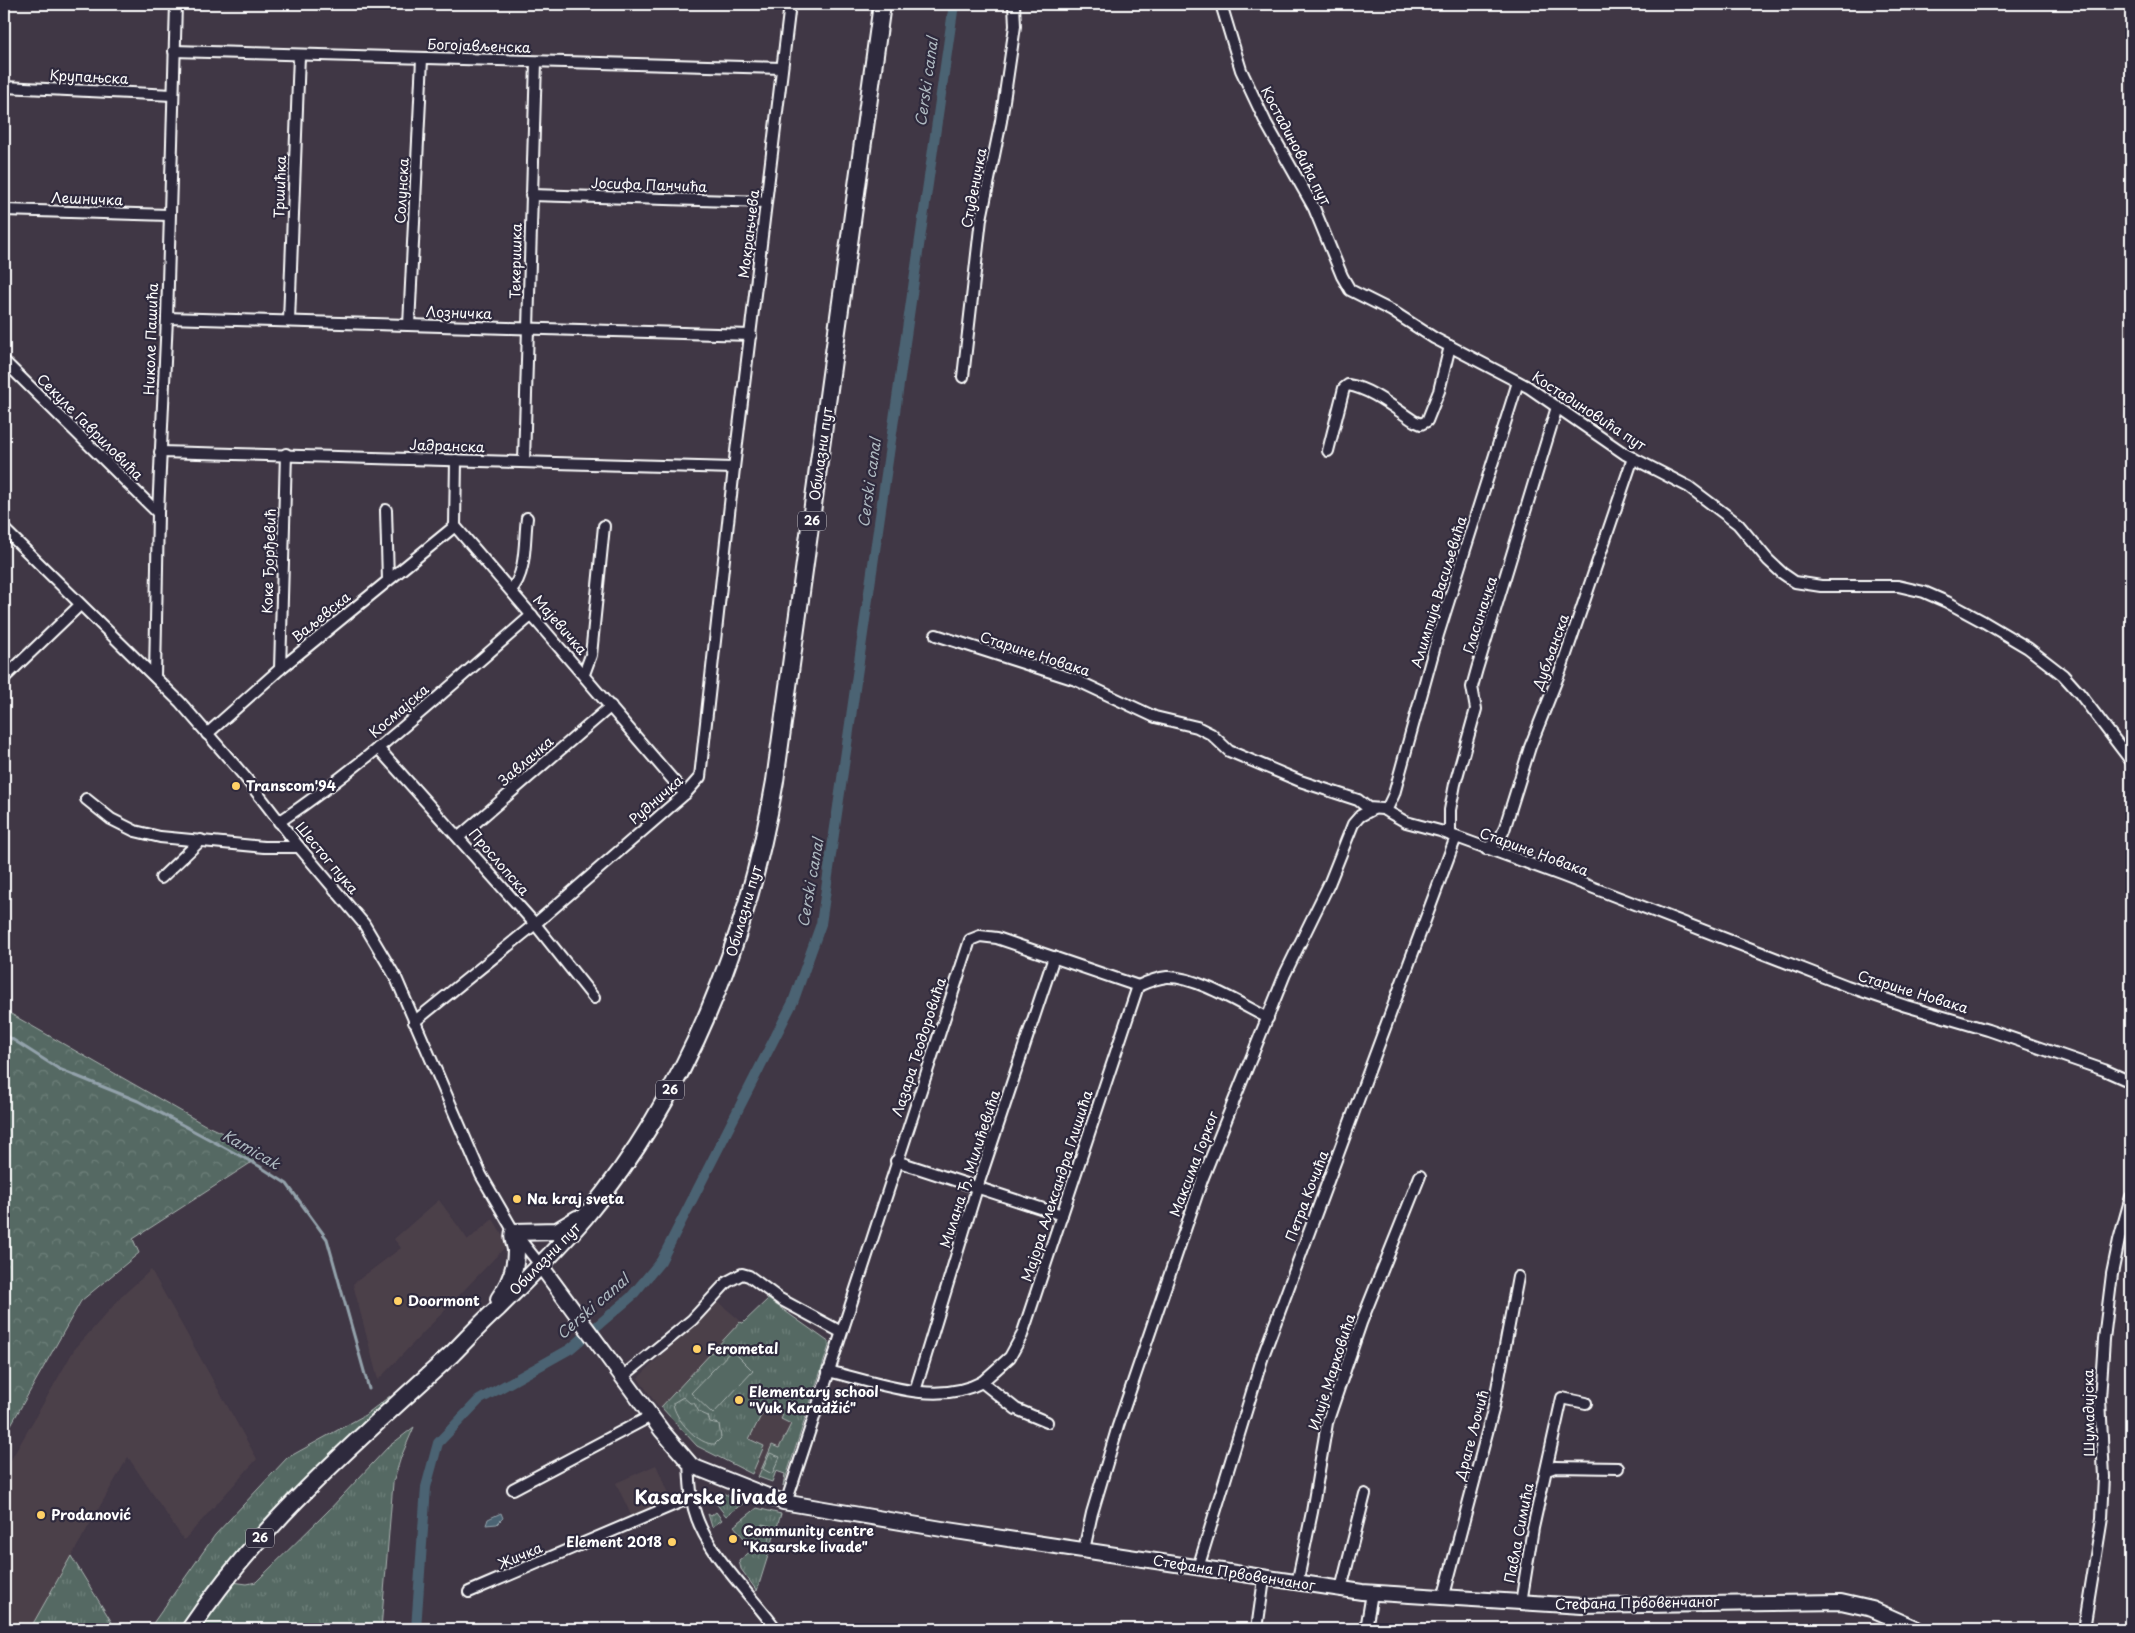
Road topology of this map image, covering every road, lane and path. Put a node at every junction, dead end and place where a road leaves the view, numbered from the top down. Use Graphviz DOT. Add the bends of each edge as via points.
graph roads {
  1 [pos="176,4"];
  2 [pos="790,4"];
  3 [pos="882,4"];
  4 [pos="1014,4"];
  5 [pos="1221,4"];
  6 [pos="174,51"];
  7 [pos="299,55"];
  8 [pos="422,59"];
  9 [pos="536,62"];
  10 [pos="782,68"];
  11 [pos="4,87"];
  12 [pos="174,95"];
  13 [pos="531,195"];
  14 [pos="766,202"];
  15 [pos="4,210"];
  16 [pos="170,216"];
  17 [pos="167,318"];
  18 [pos="289,321"];
  19 [pos="410,325"];
  20 [pos="528,328"];
  21 [pos="751,335"];
  22 [pos="1450,346"];
  23 [pos="4,361"];
  24 [pos="963,377"];
  25 [pos="1518,382"];
  26 [pos="1557,407"];
  27 [pos="1328,451"];
  28 [pos="160,452"];
  29 [pos="286,454"];
  30 [pos="1633,458"];
  31 [pos="456,460"];
  32 [pos="524,461"];
  33 [pos="734,468"];
  34 [pos="386,510"];
  35 [pos="158,513"];
  36 [pos="527,518"];
  37 [pos="455,526"];
  38 [pos="604,526"];
  39 [pos="4,529"];
  40 [pos="388,580"];
  41 [pos="510,590"];
  42 [pos="80,605"];
  43 [pos="532,615"];
  44 [pos="936,635"];
  45 [pos="280,669"];
  46 [pos="584,674"];
  47 [pos="155,676"];
  48 [pos="4,678"];
  49 [pos="611,706"];
  50 [pos="207,734"];
  51 [pos="378,748"];
  52 [pos="2131,761"];
  53 [pos="685,794"];
  54 [pos="86,800"];
  55 [pos="1373,809"];
  56 [pos="1386,811"];
  57 [pos="279,822"];
  58 [pos="1453,836"];
  59 [pos="459,837"];
  60 [pos="201,840"];
  61 [pos="299,847"];
  62 [pos="1486,849"];
  63 [pos="161,878"];
  64 [pos="535,924"];
  65 [pos="1054,957"];
  66 [pos="1138,986"];
  67 [pos="594,998"];
  68 [pos="1268,1018"];
  69 [pos="414,1022"];
  70 [pos="2131,1082"];
  71 [pos="896,1162"];
  72 [pos="1420,1176"];
  73 [pos="977,1188"];
  74 [pos="2131,1197"];
  75 [pos="588,1213"];
  76 [pos="1062,1215"];
  77 [pos="514,1232"];
  78 [pos="541,1266"];
  79 [pos="1518,1277"];
  80 [pos="497,1308"];
  81 [pos="841,1332"];
  82 [pos="828,1371"];
  83 [pos="622,1377"];
  84 [pos="982,1382"];
  85 [pos="915,1390"];
  86 [pos="1586,1403"];
  87 [pos="651,1416"];
  88 [pos="1047,1422"];
  89 [pos="689,1463"];
  90 [pos="1618,1468"];
  91 [pos="1546,1470"];
  92 [pos="513,1489"];
  93 [pos="1364,1494"];
  94 [pos="692,1497"];
  95 [pos="786,1502"];
  96 [pos="1084,1550"];
  97 [pos="1198,1568"];
  98 [pos="1264,1579"];
  99 [pos="1296,1584"];
  100 [pos="1341,1589"];
  101 [pos="469,1592"];
  102 [pos="1372,1593"];
  103 [pos="1443,1598"];
  104 [pos="1521,1603"];
  105 [pos="190,1629"];
  106 [pos="776,1629"];
  107 [pos="1257,1629"];
  108 [pos="1366,1629"];
  109 [pos="1918,1629"];
  110 [pos="2084,1629"];
  1 -- 6 [label="street, Николе Пашића"];
  2 -- 10 [label="street, Мокрањчева"];
  3 -- 75 [label="main road, Обилазни пут / 26" via="788,702 772,802 755,876 725,974 689,1054 639,1141"];
  4 -- 24 [label="street, Студеничка" via="1015,26 1001,121 981,219"];
  5 -- 22 [label="street, Костадиновића пут" via="1242,70 1266,123 1314,208 1350,290"];
  6 -- 7 [label="street, Богојављенска"];
  6 -- 12 [label="street, Николе Пашића"];
  7 -- 8 [label="street, Богојављенска"];
  7 -- 18 [label="street, Тршићка"];
  8 -- 9 [label="street, Богојављенска"];
  8 -- 19 [label="street, Солунска"];
  9 -- 10 [label="street, Богојављенска"];
  9 -- 13 [label="street, Текеришка"];
  10 -- 14 [label="street, Мокрањчева"];
  11 -- 12 [label="street, Крупањска"];
  12 -- 16 [label="street, Николе Пашића"];
  13 -- 14 [label="street, Јосифа Панчића"];
  13 -- 20 [label="street, Текеришка"];
  14 -- 21 [label="street, Мокрањчева"];
  15 -- 16 [label="street, Лешничка"];
  16 -- 17 [label="street, Николе Пашића"];
  17 -- 18 [label="street, Лозничка"];
  17 -- 28 [label="street, Николе Пашића"];
  18 -- 19 [label="street, Лозничка"];
  19 -- 20 [label="street, Лозничка"];
  20 -- 21 [label="street, Лозничка"];
  20 -- 32 [label="street, Текеришка"];
  21 -- 33 [label="street, Мокрањчева"];
  22 -- 25 [label="street, Костадиновића пут"];
  22 -- 27 [label="street" via="1439,391 1427,421 1421,424 1414,421 1365,390 1348,385 1344,388"];
  23 -- 35 [label="street, Секуле Гавриловића"];
  25 -- 26 [label="street, Костадиновића пут"];
  25 -- 56 [label="street, Алимпија Васиљевића" via="1438,635 1394,794"];
  26 -- 30 [label="street, Костадиновића пут"];
  26 -- 58 [label="street, Гласиначка" via="1472,687 1476,709 1450,810"];
  28 -- 29 [label="street, Јадранска"];
  28 -- 35 [label="street, Николе Пашића"];
  29 -- 31 [label="street, Јадранска"];
  29 -- 45 [label="street, Коке Ђорђевић"];
  30 -- 52 [label="street, Костадиновића пут" via="1672,477 1721,510 1782,573 1795,582 1821,586 1898,586 1924,592 2028,648 2063,675"];
  30 -- 62 [label="street, Дубљанска" via="1561,669 1530,747 1504,830 1499,840"];
  31 -- 32 [label="street, Јадранска"];
  31 -- 37 [label="street"];
  32 -- 33 [label="street, Јадранска"];
  33 -- 53 [label="street, Рудничка" via="700,777"];
  34 -- 40 [label="street"];
  35 -- 47 [label="street, Николе Пашића"];
  36 -- 41 [label="street" via="521,573"];
  37 -- 40 [label="street, Ваљевска"];
  37 -- 41 [label="street, Мајевичка"];
  38 -- 46 [label="street" via="591,655"];
  39 -- 42 [label="street, Шестог пука"];
  40 -- 45 [label="street, Ваљевска"];
  41 -- 43 [label="street, Мајевичка"];
  42 -- 47 [label="street, Шестог пука"];
  42 -- 48 [label="street"];
  43 -- 46 [label="street, Мајевичка"];
  43 -- 51 [label="street, Космајска"];
  44 -- 55 [label="street, Старине Новака" via="1076,680 1155,717 1197,727 1229,751 1300,781 1358,800"];
  45 -- 50 [label="street, Ваљевска"];
  46 -- 49 [label="street, Мајевичка"];
  47 -- 50 [label="street, Шестог пука"];
  49 -- 53 [label="street, Мајевичка"];
  49 -- 59 [label="street, Завлачка"];
  50 -- 57 [label="street, Шестог пука"];
  51 -- 57 [label="street, Космајска" via="324,792"];
  51 -- 59 [label="street, Прослопска"];
  53 -- 64 [label="street, Рудничка"];
  54 -- 60 [label="street" via="111,820 135,831 178,840"];
  55 -- 56 [label="street, Старине Новака"];
  55 -- 68 [label="street, Максима Горког" via="1353,824"];
  56 -- 58 [label="street, Старине Новака" via="1400,819"];
  57 -- 61 [label="street, Шестог пука"];
  58 -- 62 [label="street, Старине Новака"];
  58 -- 97 [label="street, Петра Кочића" via="1263,1356"];
  59 -- 64 [label="street, Прослопска"];
  60 -- 61 [label="street"];
  60 -- 63 [label="street"];
  61 -- 69 [label="street, Шестог пука" via="369,932 396,978"];
  62 -- 70 [label="street, Старине Новака" via="1847,986 1988,1030"];
  64 -- 67 [label="street, Прослопска"];
  64 -- 69 [label="street, Рудничка"];
  65 -- 66 [label="street, Лазара Теодоровића"];
  65 -- 71 [label="street, Лазара Теодоровића" via="998,938 980,936 970,940"];
  65 -- 73 [label="street, Милана Ђ. Милићевића"];
  66 -- 68 [label="street" via="1158,979 1177,978 1206,988"];
  66 -- 76 [label="street, Мајора Александра Глишића"];
  68 -- 96 [label="street, Максима Горког" via="1202,1180 1151,1324 1102,1476"];
  69 -- 77 [label="street, Шестог пука" via="477,1168"];
  71 -- 73 [label="street"];
  71 -- 81 [label="street, Лазара Теодоровића"];
  72 -- 99 [label="street, Илије Марковића" via="1359,1330 1327,1423"];
  73 -- 76 [label="street"];
  73 -- 85 [label="street, Милана Ђ. Милићевића"];
  74 -- 110 [label="street, Шумадијска" via="2112,1274 2104,1339 2100,1399 2104,1477 2102,1518"];
  75 -- 77 [label="main road" via="557,1230"];
  75 -- 78 [label="main road, Обилазни пут / 26"];
  76 -- 84 [label="street, Мајора Александра Глишића" via="1018,1342 1004,1365"];
  77 -- 78 [label="street, Шестог пука"];
  77 -- 80 [label="main road" via="516,1251 513,1269"];
  78 -- 80 [label="main road, Обилазни пут / 26"];
  78 -- 83 [label="street, Стефана Првовенчаног"];
  79 -- 103 [label="street, Драге Љочић" via="1495,1402"];
  80 -- 105 [label="main road, Обилазни пут / 26" via="283,1512 238,1563"];
  81 -- 82 [label="street, Лазара Теодоровића"];
  81 -- 83 [label="street" via="797,1310 742,1274 727,1282 692,1320"];
  82 -- 85 [label="street, Мајора Александра Глишића"];
  82 -- 95 [label="street, Лазара Теодоровића"];
  83 -- 87 [label="street, Стефана Првовенчаног"];
  84 -- 85 [label="street, Мајора Александра Глишића" via="959,1391"];
  84 -- 88 [label="street" via="1016,1409"];
  86 -- 91 [label="street, Павла Симића" via="1562,1398"];
  87 -- 89 [label="street, Стефана Првовенчаног"];
  87 -- 92 [label="street"];
  89 -- 94 [label="street"];
  89 -- 95 [label="street, Стефана Првовенчаног" via="706,1473"];
  90 -- 91 [label="street, Павла Симића" via="1555,1467"];
  91 -- 104 [label="street, Павла Симића" via="1525,1567"];
  93 -- 100 [label="street"];
  94 -- 101 [label="street, Жичка"];
  94 -- 106 [label="street" via="698,1520 709,1541"];
  95 -- 96 [label="street, Стефана Првовенчаног"];
  96 -- 97 [label="street, Стефана Првовенчаног"];
  97 -- 98 [label="street, Стефана Првовенчаног"];
  98 -- 99 [label="street, Стефана Првовенчаног"];
  98 -- 107 [label="street"];
  99 -- 100 [label="street, Стефана Првовенчаног"];
  100 -- 102 [label="street, Стефана Првовенчаног"];
  102 -- 103 [label="street, Стефана Првовенчаног"];
  102 -- 108 [label="street"];
  103 -- 104 [label="street, Стефана Првовенчаног"];
  104 -- 109 [label="street, Стефана Првовенчаног" via="1635,1606 1841,1602 1872,1609"];
}
